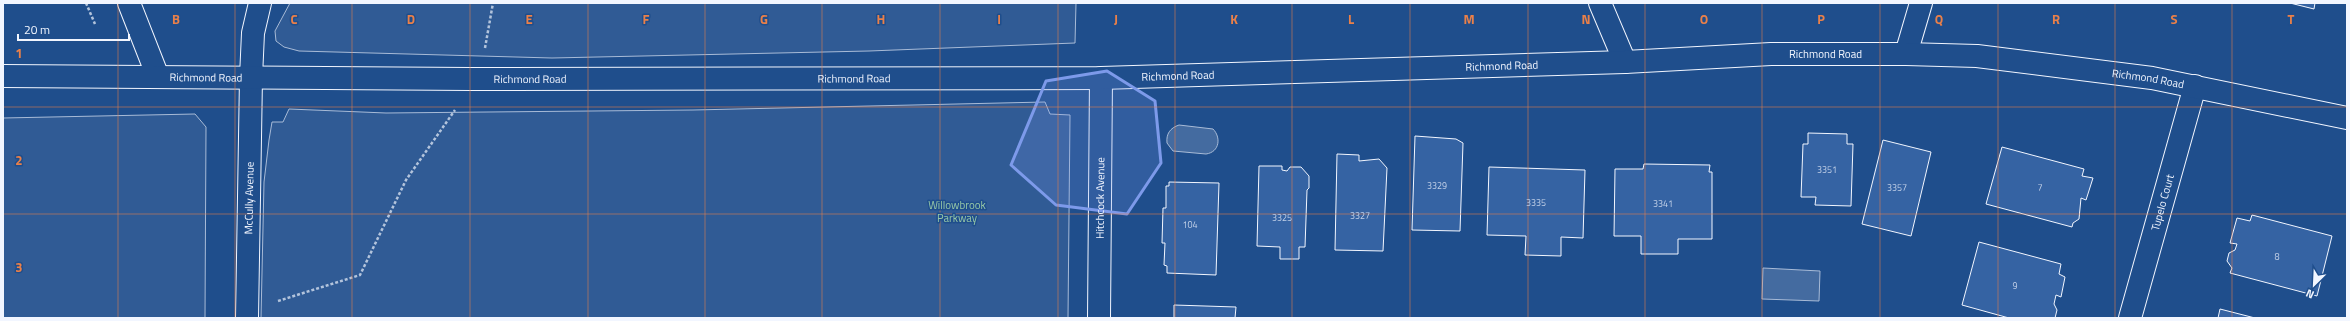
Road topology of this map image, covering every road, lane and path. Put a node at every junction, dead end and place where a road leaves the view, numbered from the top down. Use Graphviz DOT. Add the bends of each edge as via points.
graph roads {
  1 [pos="86,3"];
  2 [pos="128,3"];
  3 [pos="260,3"];
  4 [pos="494,3"];
  5 [pos="1600,3"];
  6 [pos="1921,3"];
  7 [pos="95,24"];
  8 [pos="484,50"];
  9 [pos="1906,54"];
  10 [pos="1625,62"];
  11 [pos="3,76"];
  12 [pos="158,77"];
  13 [pos="250,77"];
  14 [pos="1101,78"];
  15 [pos="2195,86"];
  16 [pos="456,109"];
  17 [pos="2347,118"];
  18 [pos="276,302"];
  19 [pos="247,318"];
  20 [pos="1099,318"];
  21 [pos="2130,318"];
  1 -- 7 [label="path"];
  2 -- 12 [label="street"];
  3 -- 13 [label="street, McCully Avenue" via="253,33"];
  4 -- 8 [label="path"];
  5 -- 10 [label="street"];
  6 -- 9 [label="street"];
  9 -- 10 [label="street, Richmond Road" via="1771,54"];
  9 -- 15 [label="street, Richmond Road" via="1977,56 2152,78"];
  10 -- 14 [label="street, Richmond Road"];
  11 -- 12 [label="street, Richmond Road"];
  12 -- 13 [label="street, Richmond Road"];
  13 -- 14 [label="street, Richmond Road"];
  13 -- 19 [label="street, McCully Avenue"];
  14 -- 20 [label="street, Hitchcock Avenue"];
  15 -- 17 [label="street, Richmond Road"];
  15 -- 21 [label="street, Tupelo Court"];
  16 -- 18 [label="path" via="450,121 406,180 360,275"];
}
